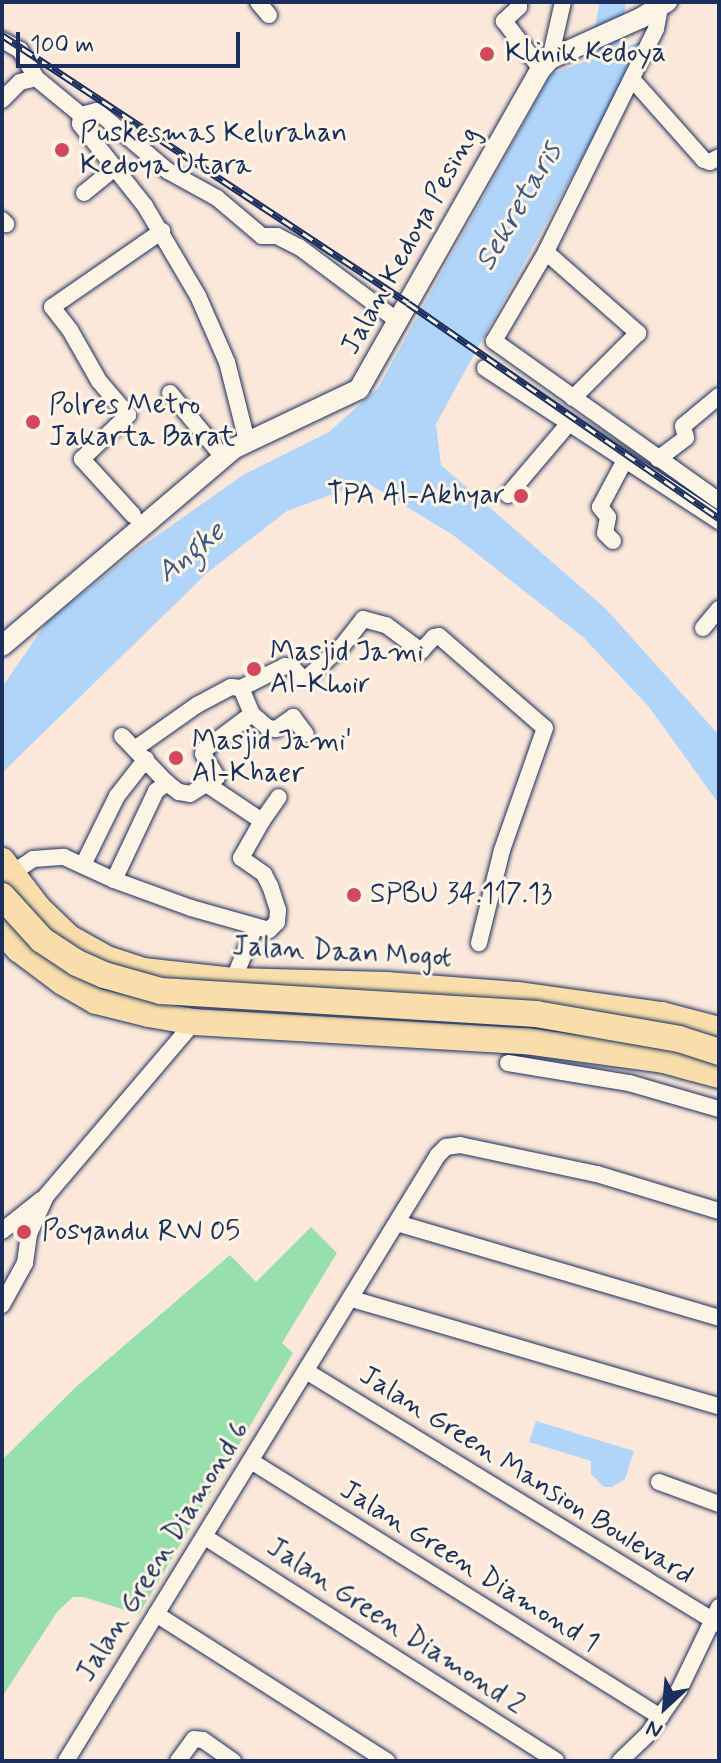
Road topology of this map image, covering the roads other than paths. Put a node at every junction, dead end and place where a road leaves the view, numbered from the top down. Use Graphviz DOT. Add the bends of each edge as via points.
graph roads {
  1 [pos="519,2"];
  2 [pos="563,2"];
  3 [pos="664,5"];
  4 [pos="2,40"];
  5 [pos="545,64"];
  6 [pos="36,78"];
  7 [pos="632,79"];
  8 [pos="2,100"];
  9 [pos="81,115"];
  10 [pos="719,157"];
  11 [pos="116,167"];
  12 [pos="84,193"];
  13 [pos="162,231"];
  14 [pos="546,252"];
  15 [pos="398,321"];
  16 [pos="485,368"];
  17 [pos="170,393"];
  18 [pos="719,396"];
  19 [pos="573,398"];
  20 [pos="569,423"];
  21 [pos="247,441"];
  22 [pos="223,457"];
  23 [pos="658,459"];
  24 [pos="625,460"];
  25 [pos="508,495"];
  26 [pos="719,501"];
  27 [pos="133,515"];
  28 [pos="719,521"];
  29 [pos="613,541"];
  30 [pos="719,609"];
  31 [pos="703,628"];
  32 [pos="2,646"];
  33 [pos="241,688"];
  34 [pos="252,714"];
  35 [pos="306,734"];
  36 [pos="122,736"];
  37 [pos="141,754"];
  38 [pos="167,783"];
  39 [pos="208,785"];
  40 [pos="279,797"];
  41 [pos="262,821"];
  42 [pos="83,865"];
  43 [pos="5,877"];
  44 [pos="114,880"];
  45 [pos="2,915"];
  46 [pos="255,927"];
  47 [pos="2,931"];
  48 [pos="479,943"];
  49 [pos="233,981"];
  50 [pos="687,1021"];
  51 [pos="194,1022"];
  52 [pos="719,1032"];
  53 [pos="520,1056"];
  54 [pos="678,1063"];
  55 [pos="718,1066"];
  56 [pos="719,1109"];
  57 [pos="46,1196"];
  58 [pos="719,1211"];
  59 [pos="397,1223"];
  60 [pos="2,1231"];
  61 [pos="352,1299"];
  62 [pos="2,1305"];
  63 [pos="719,1318"];
  64 [pos="306,1371"];
  65 [pos="719,1406"];
  66 [pos="251,1461"];
  67 [pos="659,1482"];
  68 [pos="719,1504"];
  69 [pos="205,1537"];
  70 [pos="156,1614"];
  71 [pos="717,1618"];
  72 [pos="661,1717"];
  73 [pos="66,1761"];
  74 [pos="178,1761"];
  75 [pos="233,1761"];
  76 [pos="387,1761"];
  77 [pos="556,1761"];
  78 [pos="620,1761"];
  1 -- 5 [label="street" via="504,21"];
  2 -- 5 [label="street"];
  3 -- 5 [label="street"];
  3 -- 7 [label="street"];
  4 -- 6 [label="street" via="20,50"];
  5 -- 15 [label="street, Jalan Kedoya Pesing"];
  6 -- 8 [label="street" via="20,82"];
  6 -- 9 [label="street"];
  7 -- 10 [label="street" via="704,160"];
  7 -- 14 [label="street"];
  9 -- 11 [label="street" via="80,124"];
  9 -- 15 [label="street" via="97,111 156,164 217,198 262,236 277,236 299,247"];
  11 -- 12 [label="street"];
  11 -- 13 [label="street"];
  13 -- 21 [label="street" via="227,362"];
  13 -- 27 [label="street" via="52,307 99,381 128,415 82,459"];
  14 -- 19 [label="street" via="494,341"];
  14 -- 19 [label="street" via="638,333"];
  15 -- 21 [label="street, Jalan Kedoya Pesing" via="359,389"];
  16 -- 20 [label="street"];
  17 -- 22 [label="street"];
  18 -- 23 [label="street" via="683,426 686,438"];
  19 -- 23 [label="street"];
  20 -- 24 [label="street"];
  20 -- 25 [label="street"];
  21 -- 22 [label="street, Jalan Kedoya Pesing"];
  22 -- 32 [label="street, Jalan Kedoya Pesing"];
  23 -- 26 [label="street"];
  24 -- 28 [label="street"];
  24 -- 29 [label="street" via="600,507 608,517 604,532"];
  30 -- 31 [label="street"];
  33 -- 34 [label="street"];
  33 -- 37 [label="street" via="212,697"];
  33 -- 48 [label="street" via="285,666 307,678 360,622 369,619 421,651 439,636 543,723 544,734 502,850"];
  34 -- 35 [label="street" via="272,730 293,717"];
  34 -- 39 [label="street" via="203,752 217,777"];
  36 -- 37 [label="street"];
  37 -- 38 [label="street"];
  37 -- 42 [label="street"];
  38 -- 39 [label="street" via="183,794"];
  38 -- 44 [label="street" via="156,791"];
  39 -- 41 [label="street"];
  40 -- 41 [label="street"];
  41 -- 46 [label="street" via="241,858 264,874 278,910 277,922 269,930"];
  42 -- 43 [label="street" via="56,856 33,859"];
  42 -- 44 [label="street"];
  43 -- 49 [label="highway, Jalan Daan Mogot" via="69,938 107,959 143,971"];
  43 -- 55 [label="highway, Jalan Daan Mogot, bridge" via="42,940 104,975 161,991 536,1014 679,1039"];
  44 -- 46 [label="street"];
  45 -- 55 [label="highway" via="29,946 65,972 134,998 189,1006 538,1024 672,1047"];
  46 -- 49 [label="street"];
  47 -- 51 [label="highway" via="43,968 96,1001"];
  49 -- 50 [label="highway, Jalan Daan Mogot" via="517,995"];
  50 -- 52 [label="highway, Jalan Daan Mogot"];
  50 -- 54 [label="highway" via="697,1044 691,1056"];
  51 -- 53 [label="highway"];
  51 -- 57 [label="street"];
  52 -- 55 [label="highway" via="705,1054"];
  53 -- 54 [label="highway"];
  53 -- 56 [label="street"];
  54 -- 55 [label="highway"];
  57 -- 60 [label="street"];
  57 -- 62 [label="street" via="29,1234 25,1263"];
  58 -- 59 [label="street, Jalan Green Diamond 6" via="597,1174 460,1145 438,1155"];
  59 -- 61 [label="street, Jalan Green Diamond 6"];
  59 -- 63 [label="street"];
  61 -- 64 [label="street, Jalan Green Diamond 6"];
  61 -- 65 [label="street"];
  64 -- 66 [label="street, Jalan Green Diamond 6"];
  64 -- 71 [label="street, Jalan Green Mansion Boulevard"];
  66 -- 69 [label="street, Jalan Green Diamond 6"];
  66 -- 72 [label="street, Jalan Green Diamond 1"];
  67 -- 68 [label="street"];
  69 -- 70 [label="street, Jalan Green Diamond 6"];
  69 -- 77 [label="street, Jalan Green Diamond 2"];
  70 -- 73 [label="street, Jalan Green Diamond 6"];
  70 -- 76 [label="street"];
  71 -- 72 [label="street"];
  72 -- 78 [label="street"];
  74 -- 75 [label="street" via="194,1739"];
}
